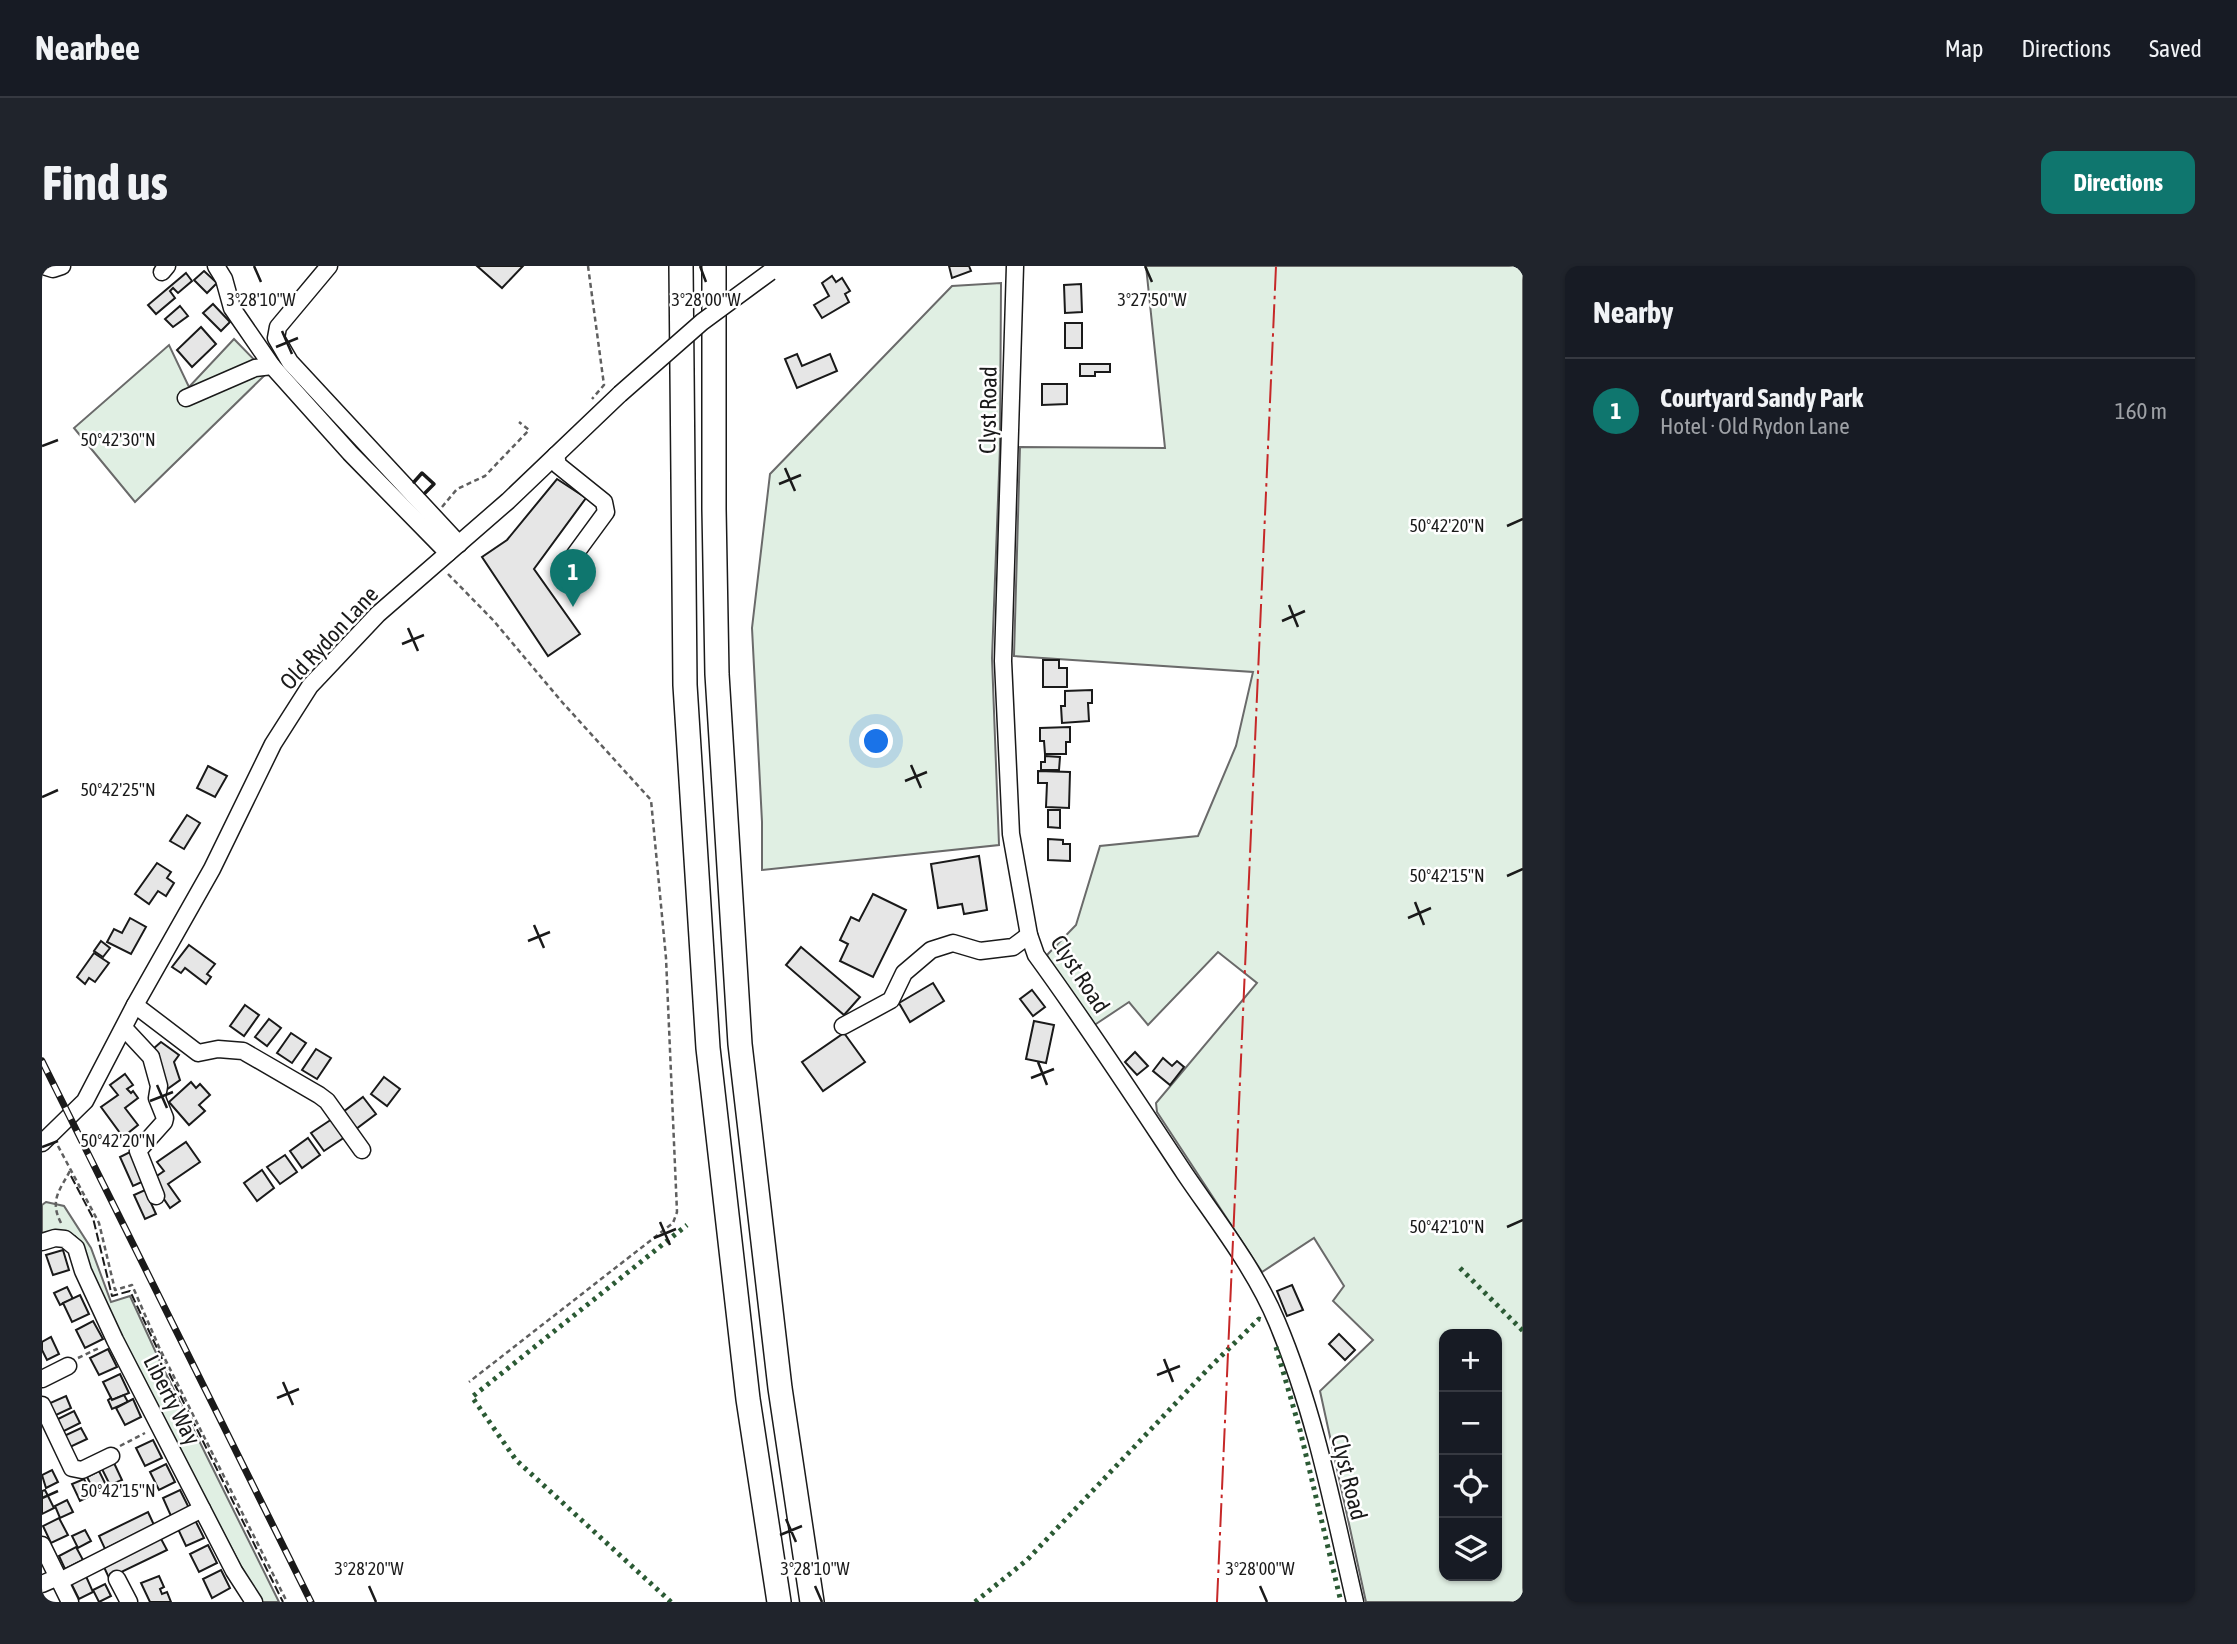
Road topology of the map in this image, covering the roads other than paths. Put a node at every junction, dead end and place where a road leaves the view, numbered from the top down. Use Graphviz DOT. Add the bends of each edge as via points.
graph roads {
  1 [pos="43,266"];
  2 [pos="62,266"];
  3 [pos="216,266"];
  4 [pos="329,266"];
  5 [pos="667,266"];
  6 [pos="681,266"];
  7 [pos="714,266"];
  8 [pos="725,266"];
  9 [pos="1015,266"];
  10 [pos="774,269"];
  11 [pos="714,363"];
  12 [pos="272,366"];
  13 [pos="680,377"];
  14 [pos="186,398"];
  15 [pos="556,455"];
  16 [pos="444,557"];
  17 [pos="562,572"];
  18 [pos="1029,935"];
  19 [pos="135,1005"];
  20 [pos="843,1026"];
  21 [pos="124,1028"];
  22 [pos="47,1139"];
  23 [pos="362,1150"];
  24 [pos="156,1196"];
  25 [pos="42,1242"];
  26 [pos="68,1366"];
  27 [pos="42,1379"];
  28 [pos="42,1405"];
  29 [pos="49,1437"];
  30 [pos="111,1456"];
  31 [pos="202,1509"];
  32 [pos="42,1545"];
  33 [pos="59,1579"];
  34 [pos="117,1579"];
  35 [pos="42,1584"];
  36 [pos="70,1602"];
  37 [pos="129,1602"];
  38 [pos="254,1602"];
  39 [pos="779,1602"];
  40 [pos="812,1602"];
  41 [pos="1355,1602"];
  1 -- 2 [label="street"];
  3 -- 12 [label="street" via="232,308"];
  4 -- 16 [label="street" via="278,327 279,346 349,428"];
  5 -- 13 [label="highway" via="669,329"];
  6 -- 13 [label="highway"];
  7 -- 11 [label="highway"];
  8 -- 11 [label="highway"];
  9 -- 18 [label="street, Clyst Road" via="1003,661 1011,834"];
  10 -- 15 [label="street, Old Rydon Lane, bridge" via="702,322"];
  11 -- 40 [label="highway" via="718,674 740,1044 780,1388"];
  12 -- 14 [label="street" via="255,368"];
  12 -- 16 [label="street"];
  13 -- 39 [label="highway" via="685,685 708,1048 748,1399"];
  15 -- 16 [label="street, Old Rydon Lane"];
  15 -- 17 [label="street" via="558,465 604,502 606,512"];
  16 -- 19 [label="street, Old Rydon Lane" via="358,634 310,686 274,744 212,869"];
  18 -- 20 [label="street" via="1013,947 980,951 953,943 931,950 904,973 891,1000"];
  18 -- 41 [label="street, Clyst Road" via="1036,955 1235,1248 1277,1321 1318,1442"];
  19 -- 21 [label="street, Old Rydon Lane"];
  19 -- 23 [label="street" via="198,1053 243,1051 319,1095"];
  21 -- 22 [label="street, Old Rydon Lane" via="85,1101"];
  21 -- 24 [label="street" via="151,1058 159,1086 157,1098 165,1118 138,1151"];
  25 -- 31 [label="street, Liberty Way" via="65,1239 76,1248 115,1340"];
  26 -- 27 [label="street"];
  28 -- 29 [label="street"];
  29 -- 30 [label="street" via="77,1471"];
  31 -- 33 [label="street"];
  31 -- 38 [label="street, Liberty Way"];
  32 -- 33 [label="street"];
  33 -- 35 [label="street"];
  33 -- 36 [label="street"];
  34 -- 37 [label="street"];
}
